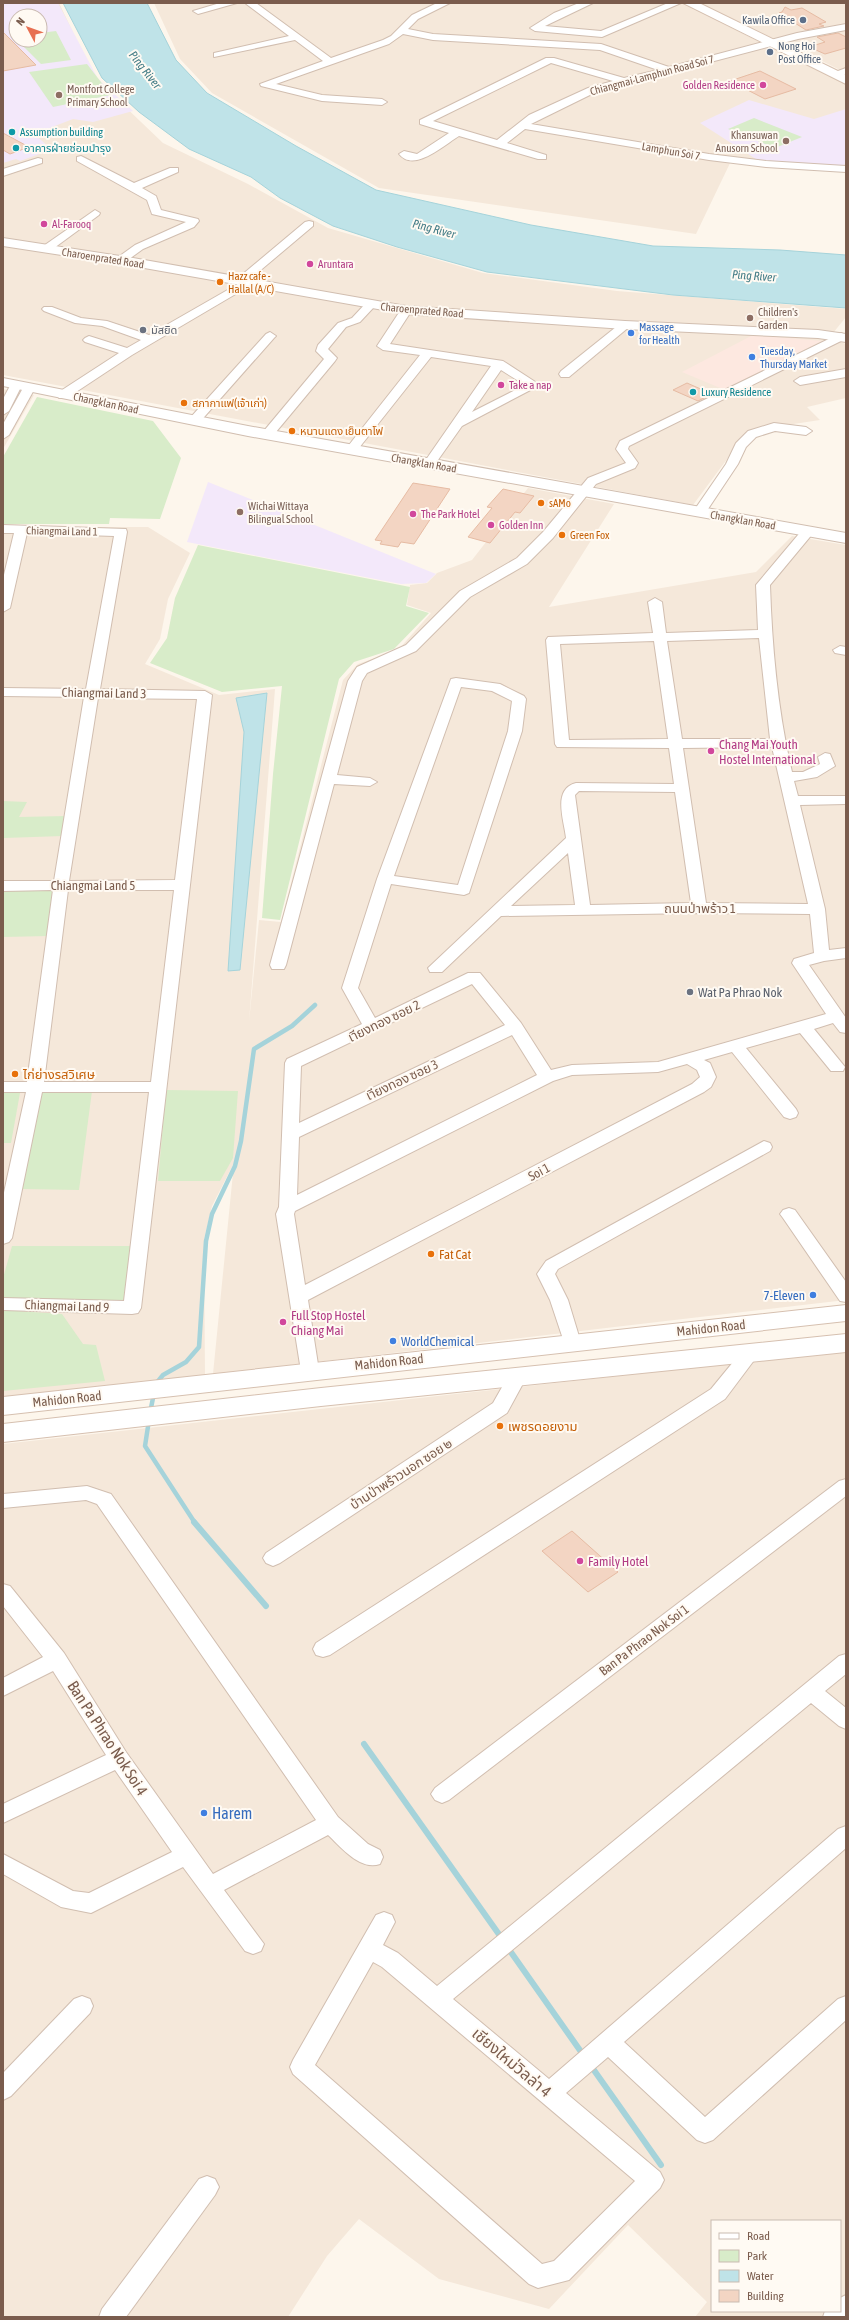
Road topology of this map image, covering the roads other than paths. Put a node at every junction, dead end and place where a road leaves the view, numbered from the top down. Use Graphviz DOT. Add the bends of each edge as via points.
graph roads {
  1 [pos="232,3"];
  2 [pos="445,3"];
  3 [pos="588,3"];
  4 [pos="676,3"];
  5 [pos="689,3"];
  6 [pos="254,4"];
  7 [pos="198,12"];
  8 [pos="846,27"];
  9 [pos="535,28"];
  10 [pos="401,31"];
  11 [pos="294,35"];
  12 [pos="523,42"];
  13 [pos="771,43"];
  14 [pos="234,46"];
  15 [pos="218,55"];
  16 [pos="331,62"];
  17 [pos="670,70"];
  18 [pos="842,75"];
  19 [pos="622,81"];
  20 [pos="382,102"];
  21 [pos="521,125"];
  22 [pos="457,132"];
  23 [pos="498,145"];
  24 [pos="404,154"];
  25 [pos="542,158"];
  26 [pos="81,159"];
  27 [pos="38,161"];
  28 [pos="846,169"];
  29 [pos="174,170"];
  30 [pos="3,173"];
  31 [pos="134,187"];
  32 [pos="95,213"];
  33 [pos="309,224"];
  34 [pos="3,242"];
  35 [pos="46,249"];
  36 [pos="121,260"];
  37 [pos="244,282"];
  38 [pos="370,305"];
  39 [pos="48,309"];
  40 [pos="406,310"];
  41 [pos="625,324"];
  42 [pos="270,336"];
  43 [pos="844,336"];
  44 [pos="150,339"];
  45 [pos="89,340"];
  46 [pos="128,352"];
  47 [pos="428,353"];
  48 [pos="499,364"];
  49 [pos="846,373"];
  50 [pos="565,374"];
  51 [pos="800,381"];
  52 [pos="16,385"];
  53 [pos="63,395"];
  54 [pos="3,411"];
  55 [pos="194,421"];
  56 [pos="458,424"];
  57 [pos="806,431"];
  58 [pos="3,435"];
  59 [pos="267,435"];
  60 [pos="351,450"];
  61 [pos="429,464"];
  62 [pos="582,491"];
  63 [pos="699,512"];
  64 [pos="3,529"];
  65 [pos="21,530"];
  66 [pos="808,532"];
  67 [pos="846,538"];
  68 [pos="655,602"];
  69 [pos="3,608"];
  70 [pos="765,634"];
  71 [pos="658,637"];
  72 [pos="3,692"];
  73 [pos="92,693"];
  74 [pos="674,743"];
  75 [pos="778,743"];
  76 [pos="826,757"];
  77 [pos="786,776"];
  78 [pos="328,779"];
  79 [pos="370,782"];
  80 [pos="681,788"];
  81 [pos="846,800"];
  82 [pos="792,802"];
  83 [pos="575,838"];
  84 [pos="385,879"];
  85 [pos="61,885"];
  86 [pos="3,886"];
  87 [pos="184,886"];
  88 [pos="699,908"];
  89 [pos="817,908"];
  90 [pos="583,910"];
  91 [pos="496,911"];
  92 [pos="846,953"];
  93 [pos="822,956"];
  94 [pos="278,965"];
  95 [pos="436,968"];
  96 [pos="841,1023"];
  97 [pos="803,1026"];
  98 [pos="372,1027"];
  99 [pos="515,1027"];
  100 [pos="735,1045"];
  101 [pos="689,1058"];
  102 [pos="838,1067"];
  103 [pos="547,1077"];
  104 [pos="3,1087"];
  105 [pos="35,1087"];
  106 [pos="158,1087"];
  107 [pos="790,1112"];
  108 [pos="290,1134"];
  109 [pos="764,1147"];
  110 [pos="288,1207"];
  111 [pos="789,1214"];
  112 [pos="3,1238"];
  113 [pos="303,1296"];
  114 [pos="846,1296"];
  115 [pos="3,1304"];
  116 [pos="846,1313"];
  117 [pos="572,1343"];
  118 [pos="846,1343"];
  119 [pos="749,1355"];
  120 [pos="315,1370"];
  121 [pos="517,1378"];
  122 [pos="3,1406"];
  123 [pos="3,1433"];
  124 [pos="846,1486"];
  125 [pos="3,1501"];
  126 [pos="273,1558"];
  127 [pos="3,1592"];
  128 [pos="322,1649"];
  129 [pos="57,1659"];
  130 [pos="846,1662"];
  131 [pos="3,1688"];
  132 [pos="811,1691"];
  133 [pos="846,1720"];
  134 [pos="119,1758"];
  135 [pos="442,1794"];
  136 [pos="3,1814"];
  137 [pos="330,1823"];
  138 [pos="846,1835"];
  139 [pos="186,1855"];
  140 [pos="372,1857"];
  141 [pos="3,1863"];
  142 [pos="209,1887"];
  143 [pos="384,1922"];
  144 [pos="253,1944"];
  145 [pos="369,1949"];
  146 [pos="437,1998"];
  147 [pos="82,2006"];
  148 [pos="846,2006"];
  149 [pos="594,2054"];
  150 [pos="3,2089"];
  151 [pos="550,2093"];
  152 [pos="207,2187"];
  153 [pos="846,2307"];
  154 [pos="111,2317"];
  155 [pos="836,2317"];
  1 -- 7 [label="street"];
  2 -- 10 [label="street" via="415,17"];
  3 -- 9 [label="street" via="557,15"];
  4 -- 9 [label="street" via="602,34"];
  5 -- 13 [label="main road"];
  6 -- 11 [label="street"];
  8 -- 13 [label="street, Chiangmai-Lamphun Road Soi 7"];
  9 -- 12 [label="street"];
  10 -- 12 [label="street" via="433,37"];
  10 -- 16 [label="street" via="386,42"];
  11 -- 14 [label="street"];
  11 -- 15 [label="street"];
  11 -- 16 [label="street"];
  12 -- 17 [label="street" via="601,47"];
  13 -- 17 [label="street, Chiangmai-Lamphun Road Soi 7"];
  13 -- 18 [label="main road"];
  16 -- 20 [label="street" via="264,84 322,98"];
  17 -- 19 [label="street, Chiangmai-Lamphun Road Soi 7"];
  19 -- 21 [label="street, Chiangmai-Lamphun Road Soi 7" via="592,90"];
  19 -- 22 [label="street" via="550,60 424,122"];
  21 -- 23 [label="street, Chiangmai-Lamphun Road Soi 7"];
  21 -- 28 [label="street, Lamphun Soi 7" via="709,158"];
  22 -- 23 [label="street"];
  22 -- 24 [label="street" via="418,158"];
  23 -- 25 [label="street"];
  26 -- 31 [label="street"];
  27 -- 30 [label="street"];
  29 -- 31 [label="street"];
  31 -- 36 [label="street" via="154,199 156,212 194,222 139,247"];
  32 -- 35 [label="street"];
  33 -- 37 [label="street"];
  34 -- 35 [label="street, Charoenprated Road"];
  35 -- 36 [label="street, Charoenprated Road"];
  36 -- 37 [label="street, Charoenprated Road"];
  37 -- 38 [label="street, Charoenprated Road"];
  37 -- 44 [label="street"];
  38 -- 40 [label="street, Charoenprated Road"];
  38 -- 59 [label="street" via="356,320 342,325 322,348 322,351 331,358"];
  39 -- 44 [label="street" via="80,321 103,323"];
  40 -- 41 [label="street, Charoenprated Road"];
  40 -- 47 [label="street" via="383,346"];
  41 -- 43 [label="street, Charoenprated Road"];
  41 -- 50 [label="street"];
  42 -- 55 [label="street"];
  43 -- 62 [label="street" via="624,444 622,449 631,465 597,478"];
  44 -- 46 [label="street"];
  45 -- 46 [label="street"];
  46 -- 53 [label="street"];
  47 -- 48 [label="street"];
  47 -- 60 [label="street"];
  48 -- 56 [label="street"];
  48 -- 56 [label="street" via="534,385"];
  49 -- 51 [label="street"];
  52 -- 53 [label="street, Changklan Road"];
  52 -- 54 [label="street"];
  52 -- 58 [label="street"];
  53 -- 55 [label="street, Changklan Road"];
  55 -- 59 [label="street, Changklan Road"];
  56 -- 61 [label="street"];
  57 -- 63 [label="street" via="774,427 752,434 740,446 732,464"];
  59 -- 60 [label="street, Changklan Road"];
  60 -- 61 [label="street, Changklan Road"];
  61 -- 62 [label="street, Changklan Road"];
  62 -- 63 [label="street, Changklan Road"];
  62 -- 78 [label="street" via="548,535 522,561 465,594 406,652 362,670 355,681"];
  63 -- 66 [label="street, Changklan Road"];
  64 -- 65 [label="street, Chiangmai Land 1"];
  65 -- 69 [label="street"];
  65 -- 73 [label="street, Chiangmai Land 1" via="121,532"];
  66 -- 67 [label="street, Changklan Road"];
  66 -- 70 [label="street" via="763,585"];
  68 -- 71 [label="street"];
  70 -- 71 [label="street"];
  70 -- 75 [label="street"];
  71 -- 74 [label="street"];
  71 -- 74 [label="street" via="553,640 562,744"];
  72 -- 73 [label="street, Chiangmai Land 3"];
  73 -- 85 [label="street"];
  73 -- 87 [label="street, Chiangmai Land 3" via="206,695"];
  74 -- 75 [label="street"];
  74 -- 80 [label="street"];
  75 -- 77 [label="street"];
  76 -- 77 [label="street" via="828,766 812,774 802,778"];
  77 -- 82 [label="street"];
  78 -- 79 [label="street"];
  78 -- 94 [label="street"];
  80 -- 83 [label="street" via="576,787 568,795"];
  80 -- 88 [label="street"];
  81 -- 82 [label="street"];
  82 -- 89 [label="street"];
  83 -- 90 [label="street"];
  83 -- 91 [label="street"];
  84 -- 84 [label="street" via="456,682 495,687 519,699 516,731 464,890"];
  84 -- 98 [label="street" via="350,988"];
  85 -- 86 [label="street, Chiangmai Land 5"];
  85 -- 87 [label="street, Chiangmai Land 5"];
  85 -- 105 [label="street"];
  87 -- 106 [label="street"];
  88 -- 89 [label="street, ถนนป่าพร้าว 1"];
  88 -- 90 [label="street, ถนนป่าพร้าว 1"];
  89 -- 93 [label="street"];
  90 -- 91 [label="street, ถนนป่าพร้าว 1"];
  91 -- 95 [label="street"];
  92 -- 93 [label="street"];
  93 -- 96 [label="street" via="800,963"];
  96 -- 97 [label="street"];
  97 -- 100 [label="street"];
  97 -- 102 [label="street"];
  98 -- 99 [label="street, เาียงทอง ซอย 2" via="474,977"];
  98 -- 108 [label="street, เาียงทอง ซอย 2" via="293,1063"];
  99 -- 103 [label="street"];
  99 -- 108 [label="street, เาียงทอง ซอย 3"];
  100 -- 101 [label="street"];
  100 -- 107 [label="street"];
  101 -- 103 [label="street" via="658,1067 572,1070"];
  101 -- 113 [label="street, Soi 1" via="704,1067 708,1077 698,1088"];
  103 -- 110 [label="street"];
  104 -- 105 [label="street"];
  105 -- 106 [label="street"];
  105 -- 112 [label="street"];
  106 -- 115 [label="street, Chiangmai Land 9" via="132,1308"];
  108 -- 110 [label="street"];
  109 -- 117 [label="street" via="552,1264 546,1274 559,1300"];
  110 -- 113 [label="street" via="285,1214"];
  111 -- 114 [label="street"];
  113 -- 120 [label="street"];
  116 -- 117 [label="main road, Mahidon Road"];
  117 -- 120 [label="main road, Mahidon Road"];
  118 -- 119 [label="main road, Mahidon Road"];
  119 -- 121 [label="main road, Mahidon Road"];
  119 -- 128 [label="street" via="718,1394"];
  120 -- 122 [label="main road, Mahidon Road"];
  121 -- 123 [label="main road, Mahidon Road"];
  121 -- 126 [label="street, บ้านป่าพร้าวนอก ซอย ๒" via="500,1408"];
  124 -- 135 [label="street, Ban Pa Phrao Nok Soi 1"];
  125 -- 137 [label="street" via="87,1493 104,1499"];
  127 -- 129 [label="street, Ban Pa Phrao Nok Soi 4"];
  129 -- 131 [label="street"];
  129 -- 134 [label="street, Ban Pa Phrao Nok Soi 4"];
  130 -- 132 [label="street"];
  132 -- 133 [label="street"];
  132 -- 146 [label="street"];
  134 -- 136 [label="street"];
  134 -- 139 [label="street, Ban Pa Phrao Nok Soi 4"];
  137 -- 140 [label="street" via="360,1852"];
  137 -- 142 [label="street"];
  138 -- 149 [label="street"];
  139 -- 141 [label="street" via="91,1903 69,1900"];
  139 -- 142 [label="street, Ban Pa Phrao Nok Soi 4"];
  142 -- 144 [label="street, Ban Pa Phrao Nok Soi 4"];
  143 -- 145 [label="street"];
  145 -- 146 [label="street, เชียงใหม่วิลล่า 4" via="390,1960"];
  145 -- 151 [label="street, เชียงใหม่วิลล่า 4" via="301,2067 538,2276 560,2272 652,2180"];
  146 -- 151 [label="street, เชียงใหม่วิลล่า 4"];
  147 -- 150 [label="street"];
  148 -- 149 [label="street" via="705,2132"];
  149 -- 151 [label="street"];
  152 -- 154 [label="street"];
  153 -- 155 [label="street"];
}
